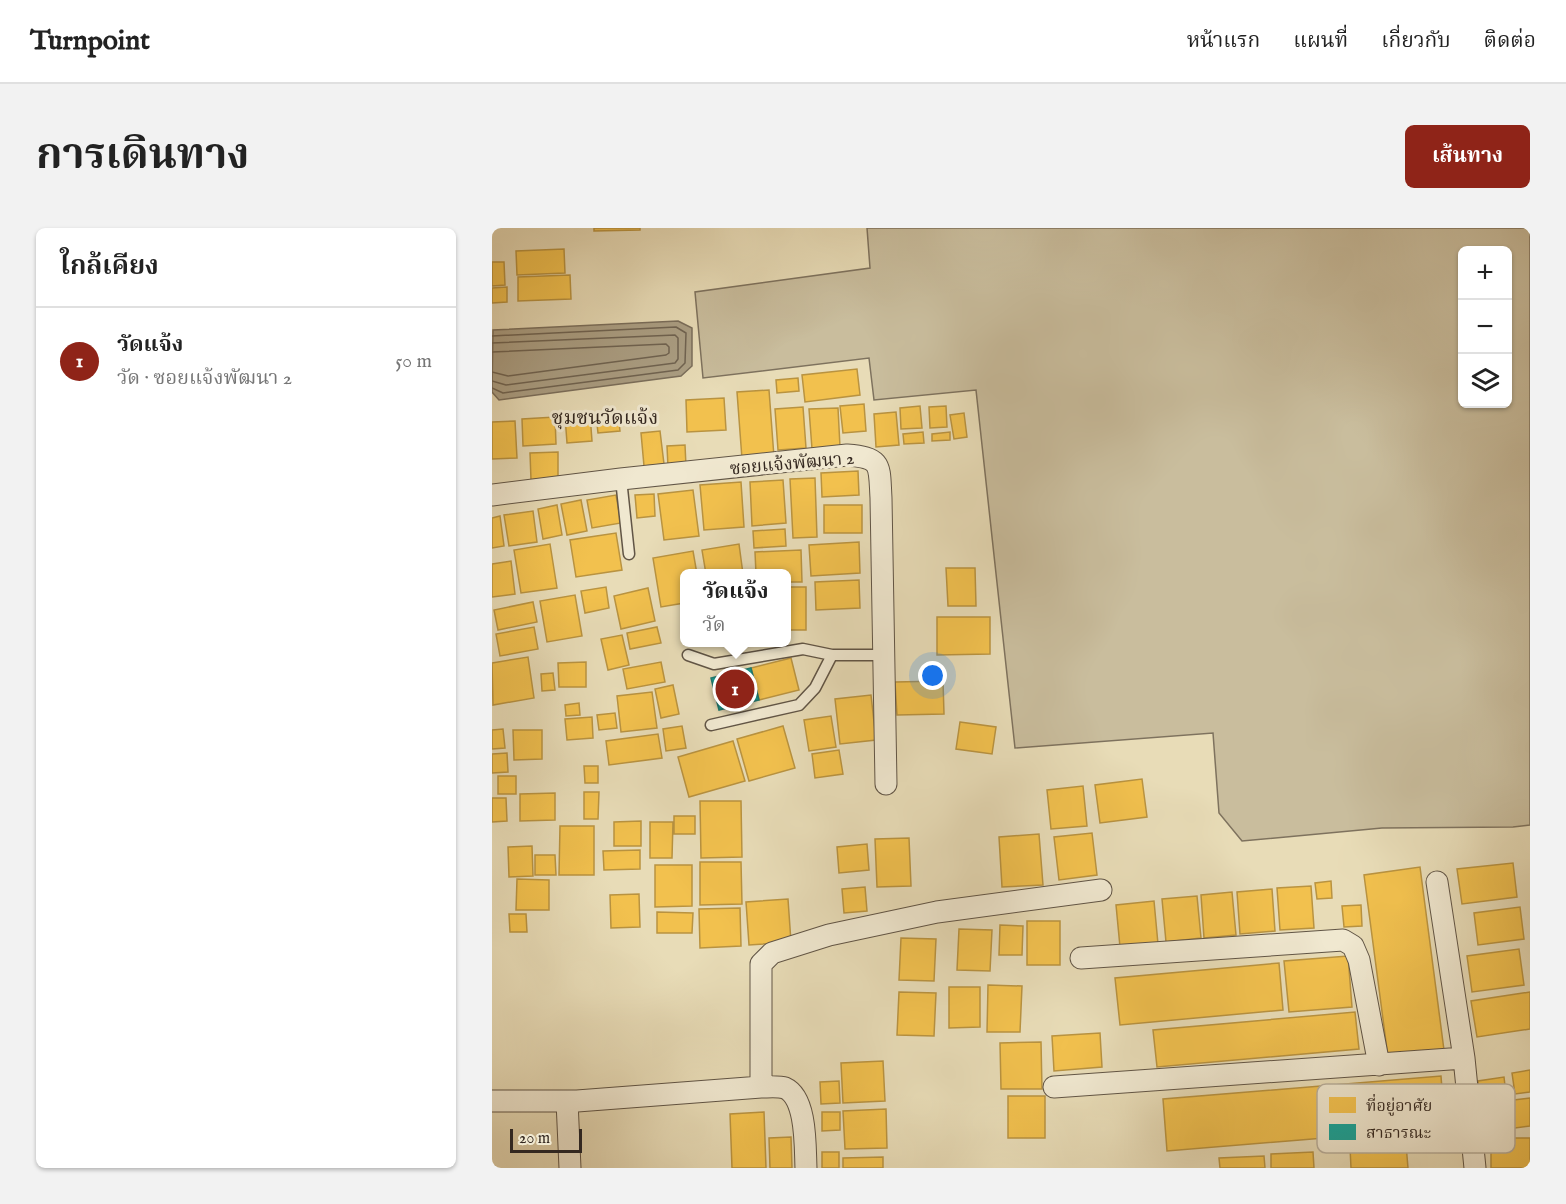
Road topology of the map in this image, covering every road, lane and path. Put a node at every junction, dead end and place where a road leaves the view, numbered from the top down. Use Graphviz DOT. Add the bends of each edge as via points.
graph roads {
  1 [pos="621,479"];
  2 [pos="492,495"];
  3 [pos="629,554"];
  4 [pos="688,655"];
  5 [pos="832,655"];
  6 [pos="884,655"];
  7 [pos="711,725"];
  8 [pos="886,784"];
  9 [pos="1437,882"];
  10 [pos="1101,890"];
  11 [pos="1081,958"];
  12 [pos="1464,1058"];
  13 [pos="1379,1065"];
  14 [pos="1467,1084"];
  15 [pos="761,1087"];
  16 [pos="1054,1087"];
  17 [pos="492,1101"];
  18 [pos="567,1101"];
  19 [pos="1474,1153"];
  20 [pos="570,1168"];
  21 [pos="807,1168"];
  22 [pos="1475,1168"];
  1 -- 2 [label="street, ซอยแจ้งพัฒนา 2"];
  1 -- 3 [label="lane"];
  1 -- 6 [label="street, ซอยแจ้งพัฒนา 2" via="847,455 874,460 879,470 881,498"];
  4 -- 5 [label="lane" via="714,664 803,649"];
  5 -- 6 [label="lane"];
  5 -- 7 [label="lane" via="815,688 799,705"];
  6 -- 8 [label="street, ซอยแจ้งพัฒนา 2"];
  9 -- 12 [label="street"];
  10 -- 15 [label="street" via="937,912 829,935 772,953 761,964"];
  11 -- 13 [label="street" via="1343,940 1353,946 1359,960"];
  12 -- 13 [label="street"];
  12 -- 14 [label="street"];
  13 -- 16 [label="street"];
  15 -- 18 [label="street"];
  15 -- 21 [label="street" via="784,1088 793,1095 802,1114"];
  17 -- 18 [label="street"];
  18 -- 20 [label="street"];
  19 -- 22 [label="street"];
}
